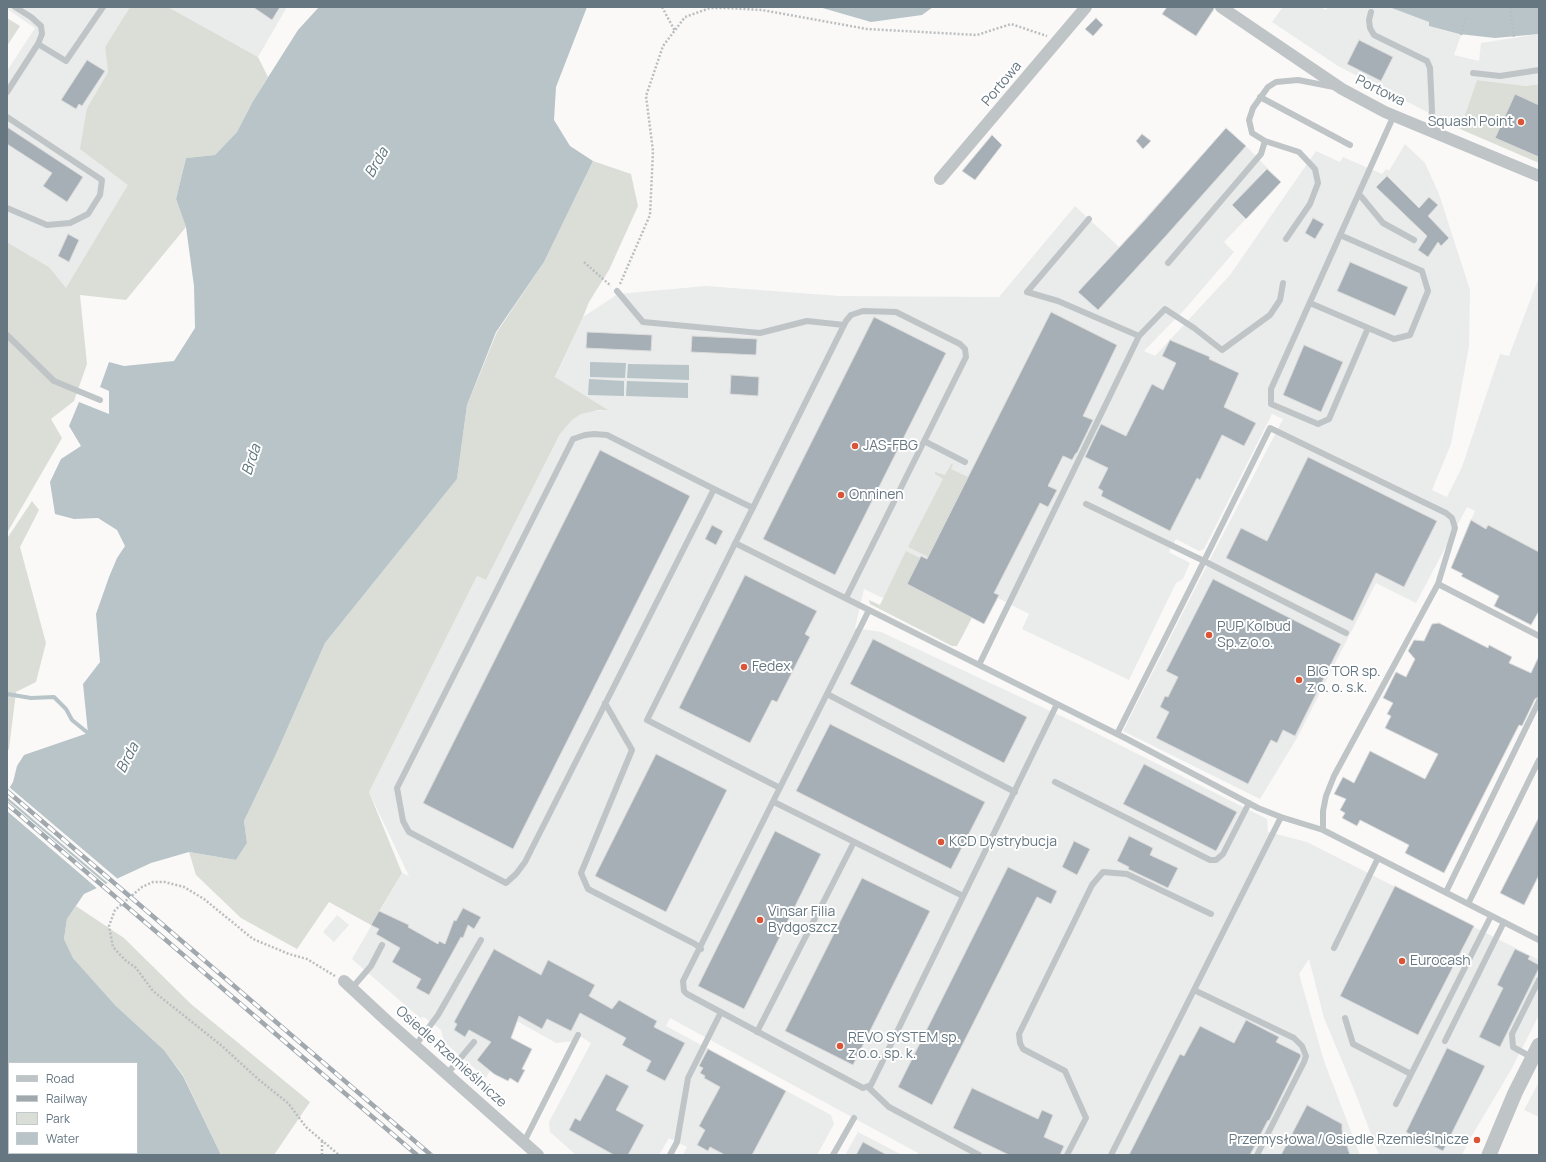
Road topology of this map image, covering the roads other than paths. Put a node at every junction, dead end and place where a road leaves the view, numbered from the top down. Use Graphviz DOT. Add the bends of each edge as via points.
graph roads {
  1 [pos="15,7"];
  2 [pos="103,7"];
  3 [pos="1086,7"];
  4 [pos="1220,7"];
  5 [pos="1371,12"];
  6 [pos="38,44"];
  7 [pos="1539,70"];
  8 [pos="1473,73"];
  9 [pos="1342,89"];
  10 [pos="7,92"];
  11 [pos="1260,97"];
  12 [pos="1394,115"];
  13 [pos="7,117"];
  14 [pos="1430,130"];
  15 [pos="1265,140"];
  16 [pos="1350,145"];
  17 [pos="1539,176"];
  18 [pos="940,179"];
  19 [pos="1359,194"];
  20 [pos="7,208"];
  21 [pos="1089,219"];
  22 [pos="1340,235"];
  23 [pos="1286,238"];
  24 [pos="1414,240"];
  25 [pos="1168,263"];
  26 [pos="1284,283"];
  27 [pos="617,291"];
  28 [pos="1310,303"];
  29 [pos="844,324"];
  30 [pos="1368,328"];
  31 [pos="7,335"];
  32 [pos="1139,336"];
  33 [pos="100,400"];
  34 [pos="924,441"];
  35 [pos="965,462"];
  36 [pos="714,489"];
  37 [pos="1086,504"];
  38 [pos="753,508"];
  39 [pos="735,543"];
  40 [pos="1204,561"];
  41 [pos="1438,584"];
  42 [pos="846,598"];
  43 [pos="869,610"];
  44 [pos="1346,633"];
  45 [pos="1539,636"];
  46 [pos="979,665"];
  47 [pos="827,694"];
  48 [pos="1539,701"];
  49 [pos="605,703"];
  50 [pos="1057,704"];
  51 [pos="1117,734"];
  52 [pos="1539,760"];
  53 [pos="1055,782"];
  54 [pos="780,788"];
  55 [pos="1014,792"];
  56 [pos="774,802"];
  57 [pos="1249,803"];
  58 [pos="1280,817"];
  59 [pos="1323,830"];
  60 [pos="854,842"];
  61 [pos="1378,858"];
  62 [pos="1446,892"];
  63 [pos="963,896"];
  64 [pos="1468,904"];
  65 [pos="1211,914"];
  66 [pos="1491,916"];
  67 [pos="1504,922"];
  68 [pos="481,940"];
  69 [pos="1539,940"];
  70 [pos="382,945"];
  71 [pos="1334,948"];
  72 [pos="701,949"];
  73 [pos="1539,980"];
  74 [pos="348,985"];
  75 [pos="1194,990"];
  76 [pos="721,1012"];
  77 [pos="1345,1018"];
  78 [pos="757,1032"];
  79 [pos="578,1035"];
  80 [pos="1445,1041"];
  81 [pos="474,1042"];
  82 [pos="415,1046"];
  83 [pos="1536,1052"];
  84 [pos="447,1074"];
  85 [pos="1411,1074"];
  86 [pos="868,1087"];
  87 [pos="1396,1104"];
  88 [pos="854,1118"];
  89 [pos="524,1142"];
  90 [pos="538,1155"];
  91 [pos="670,1155"];
  92 [pos="833,1155"];
  93 [pos="979,1155"];
  94 [pos="1067,1155"];
  95 [pos="1111,1155"];
  96 [pos="1257,1155"];
  97 [pos="1489,1155"];
  1 -- 6 [label="lane" via="41,26 42,34"];
  2 -- 6 [label="lane" via="66,61"];
  3 -- 18 [label="street, Portowa"];
  4 -- 9 [label="street, Portowa"];
  5 -- 14 [label="lane" via="1370,28 1374,35 1426,61 1430,68"];
  6 -- 10 [label="lane"];
  7 -- 8 [label="lane" via="1500,76"];
  9 -- 11 [label="lane" via="1298,80 1276,82"];
  9 -- 12 [label="street, Portowa"];
  11 -- 15 [label="lane" via="1249,120 1252,133"];
  11 -- 16 [label="lane"];
  12 -- 14 [label="street, Portowa"];
  12 -- 19 [label="lane"];
  13 -- 20 [label="lane" via="102,180 100,195 88,214 70,223 47,225"];
  14 -- 17 [label="street, Portowa"];
  15 -- 23 [label="lane" via="1299,152 1315,169 1318,183 1310,204"];
  15 -- 25 [label="lane" via="1261,154"];
  19 -- 22 [label="lane"];
  19 -- 24 [label="lane" via="1383,223"];
  21 -- 32 [label="lane" via="1027,292 1058,301"];
  22 -- 28 [label="lane"];
  22 -- 30 [label="lane" via="1422,271 1428,291 1410,335 1394,339"];
  26 -- 32 [label="lane" via="1280,300 1270,315 1222,350 1165,309"];
  27 -- 29 [label="lane" via="643,322 760,333 807,321"];
  28 -- 30 [label="lane"];
  28 -- 30 [label="lane" via="1271,389 1271,404 1318,424 1329,419"];
  29 -- 34 [label="lane" via="851,315 863,311 896,312 960,344 965,349 966,357 963,364"];
  29 -- 38 [label="lane"];
  31 -- 33 [label="lane" via="54,381"];
  32 -- 46 [label="lane"];
  34 -- 35 [label="lane"];
  34 -- 42 [label="lane"];
  36 -- 38 [label="lane"];
  36 -- 49 [label="lane"];
  36 -- 49 [label="lane" via="607,435 585,435 573,440 397,788 403,821 409,832 506,883 525,862"];
  37 -- 40 [label="lane"];
  38 -- 39 [label="lane"];
  39 -- 42 [label="lane"];
  39 -- 54 [label="lane" via="647,720"];
  40 -- 41 [label="lane" via="1270,428 1452,518 1455,528"];
  40 -- 44 [label="lane"];
  40 -- 51 [label="lane"];
  41 -- 45 [label="lane"];
  41 -- 59 [label="lane" via="1334,776 1326,796"];
  42 -- 43 [label="lane"];
  43 -- 46 [label="lane"];
  43 -- 47 [label="lane"];
  46 -- 50 [label="lane"];
  47 -- 54 [label="lane"];
  47 -- 55 [label="lane"];
  48 -- 62 [label="lane"];
  49 -- 72 [label="lane" via="632,750 581,873 588,889"];
  50 -- 51 [label="lane"];
  50 -- 55 [label="lane"];
  51 -- 57 [label="lane"];
  52 -- 64 [label="lane"];
  53 -- 57 [label="lane" via="1210,860 1216,860 1223,854"];
  54 -- 56 [label="lane"];
  55 -- 63 [label="lane"];
  56 -- 60 [label="lane"];
  56 -- 72 [label="lane"];
  57 -- 58 [label="lane"];
  58 -- 59 [label="lane"];
  58 -- 75 [label="lane"];
  59 -- 61 [label="lane"];
  60 -- 63 [label="lane"];
  60 -- 78 [label="lane"];
  61 -- 62 [label="lane"];
  61 -- 71 [label="lane"];
  62 -- 64 [label="lane"];
  63 -- 86 [label="lane"];
  64 -- 66 [label="lane"];
  65 -- 94 [label="lane" via="1126,874 1103,872 1092,885 1019,1034 1023,1049 1065,1071 1086,1118"];
  66 -- 67 [label="lane"];
  66 -- 85 [label="lane"];
  67 -- 69 [label="lane"];
  67 -- 80 [label="lane"];
  68 -- 82 [label="lane" via="438,1015"];
  70 -- 74 [label="lane" via="371,966"];
  72 -- 76 [label="lane" via="684,981 684,991"];
  73 -- 83 [label="lane" via="1512,1034 1512,1047"];
  74 -- 82 [label="street, Osiedle Rzemieślnicze"];
  75 -- 95 [label="lane"];
  75 -- 96 [label="lane" via="1294,1038 1302,1046 1306,1056"];
  76 -- 78 [label="lane"];
  76 -- 91 [label="lane" via="688,1078 677,1142"];
  77 -- 85 [label="lane" via="1353,1044"];
  78 -- 86 [label="lane" via="863,1088"];
  79 -- 89 [label="lane"];
  81 -- 84 [label="lane"];
  82 -- 84 [label="street, Osiedle Rzemieślnicze"];
  83 -- 97 [label="street" via="1515,1093"];
  84 -- 89 [label="street, Osiedle Rzemieślnicze"];
  85 -- 87 [label="lane"];
  86 -- 93 [label="lane" via="889,1107"];
  88 -- 92 [label="lane"];
  89 -- 90 [label="street, Osiedle Rzemieślnicze"];
}
